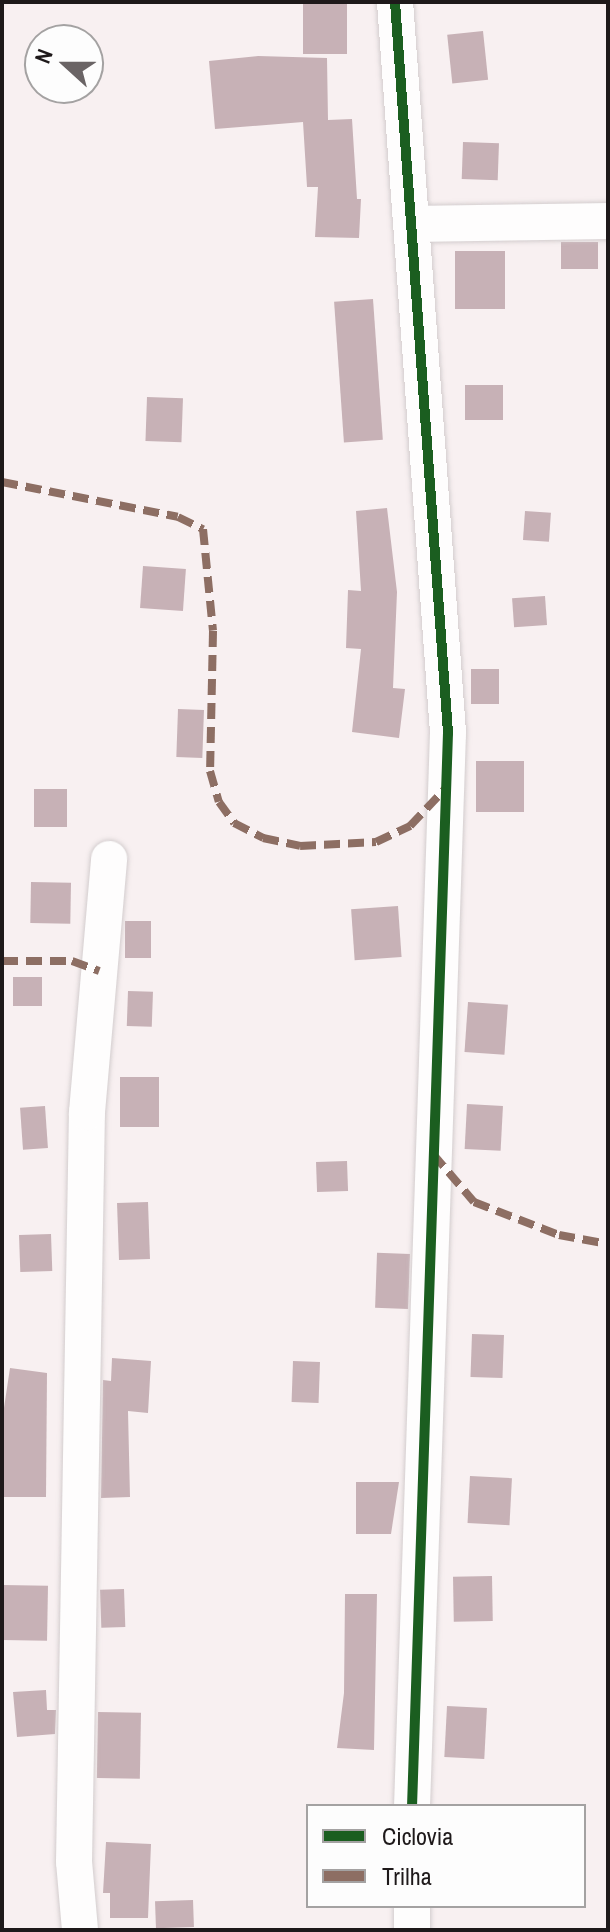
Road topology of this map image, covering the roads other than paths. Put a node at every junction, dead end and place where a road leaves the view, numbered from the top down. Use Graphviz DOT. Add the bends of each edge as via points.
graph roads {
  1 [pos="395,2"];
  2 [pos="608,221"];
  3 [pos="413,224"];
  4 [pos="109,859"];
  5 [pos="412,1804"];
  6 [pos="412,1908"];
  7 [pos="80,1930"];
  8 [pos="412,1930"];
  1 -- 3 [label="street"];
  2 -- 3 [label="street"];
  3 -- 5 [label="street" via="448,733"];
  4 -- 7 [label="street" via="87,1112 74,1862"];
  6 -- 8 [label="street"];
}
